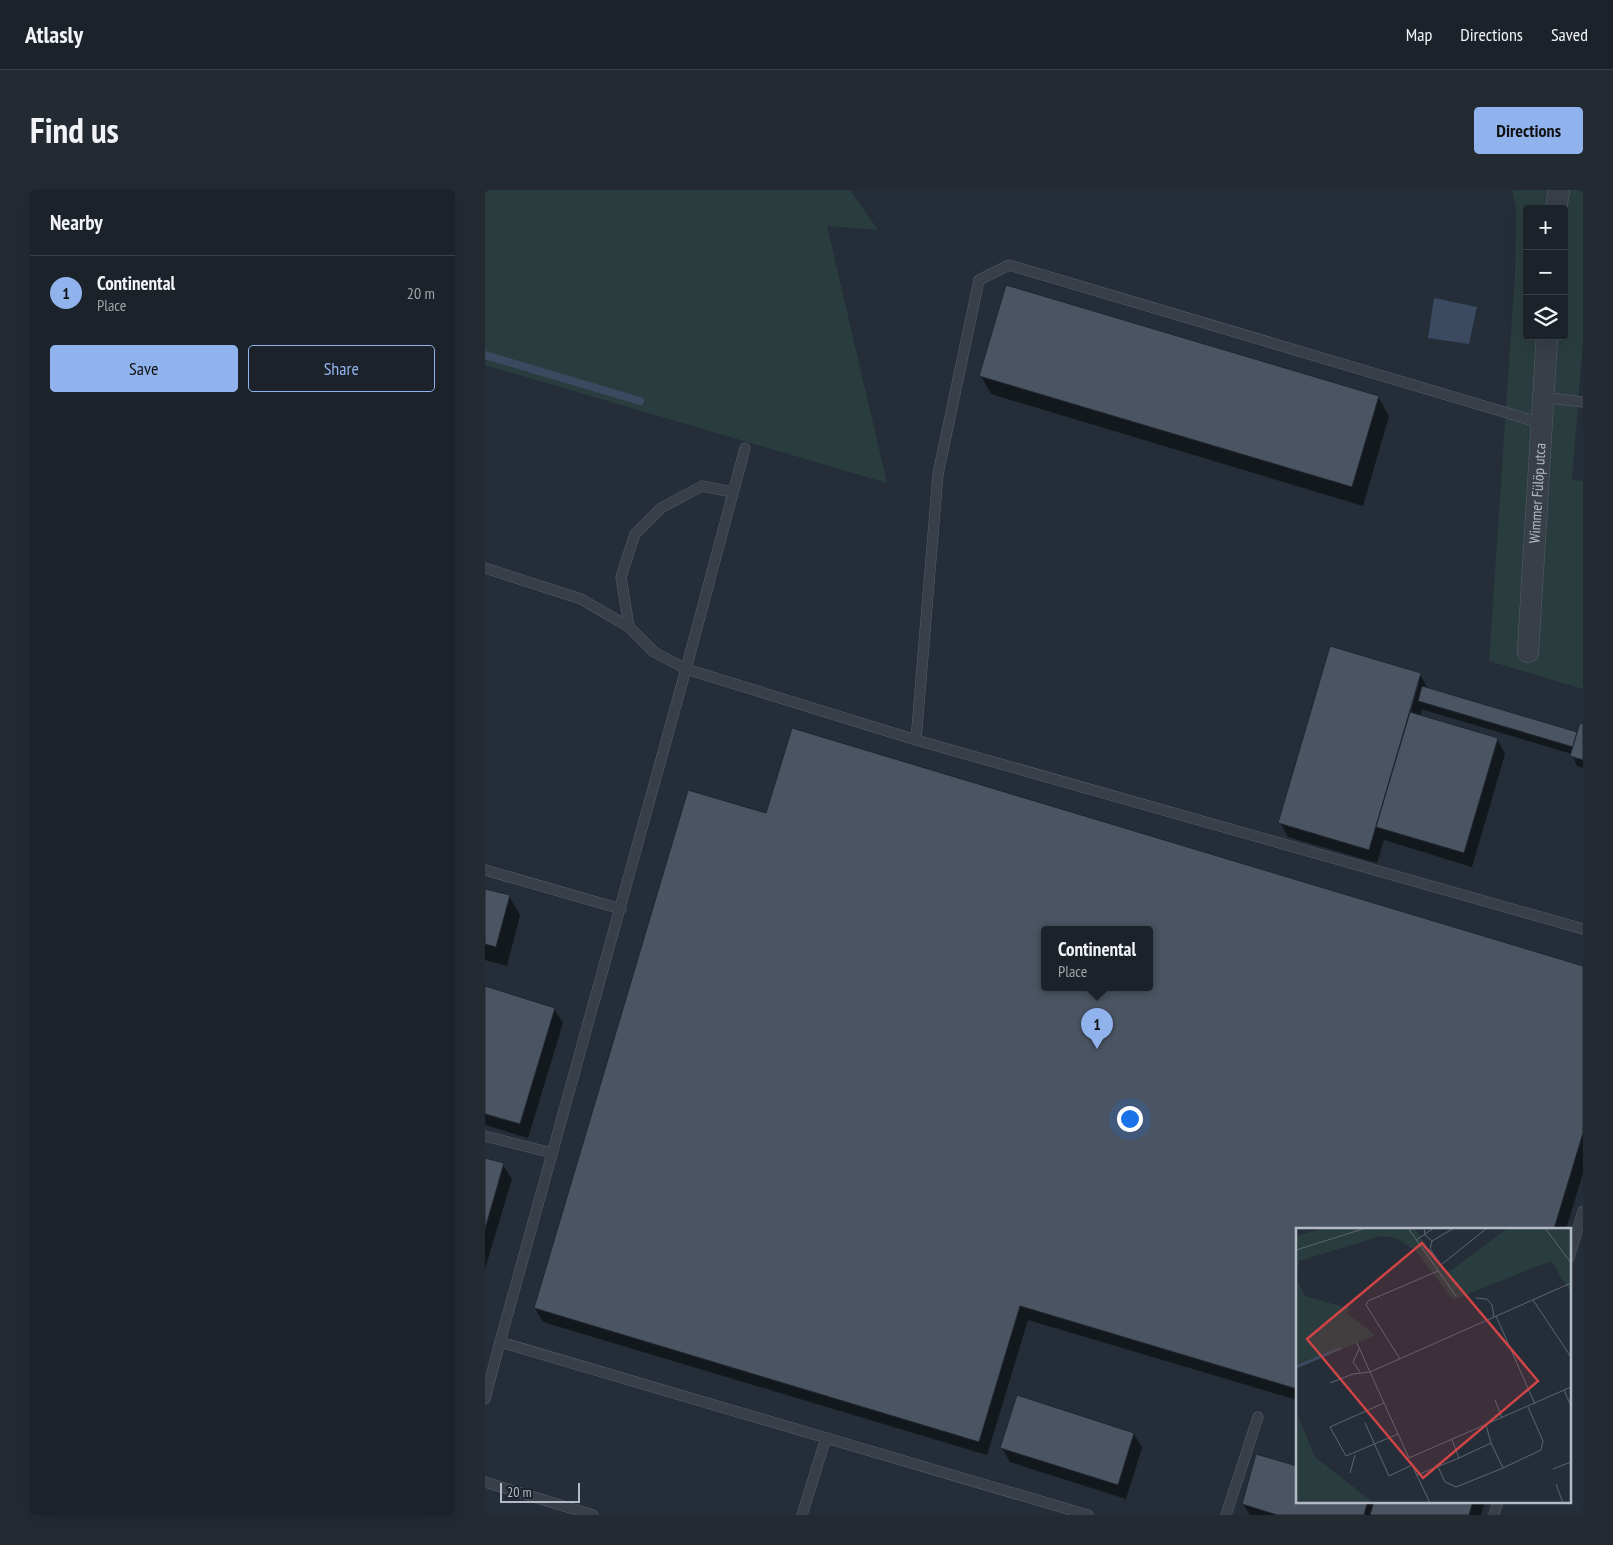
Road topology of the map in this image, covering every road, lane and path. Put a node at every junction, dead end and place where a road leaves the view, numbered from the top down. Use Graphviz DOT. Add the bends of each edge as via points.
graph roads {
  1 [pos="1559,190"];
  2 [pos="1557,205"];
  3 [pos="1547,340"];
  4 [pos="1542,397"];
  5 [pos="1583,402"];
  6 [pos="1541,422"];
  7 [pos="745,448"];
  8 [pos="732,492"];
  9 [pos="485,568"];
  10 [pos="629,627"];
  11 [pos="1527,652"];
  12 [pos="686,669"];
  13 [pos="916,740"];
  14 [pos="485,870"];
  15 [pos="621,909"];
  16 [pos="1583,929"];
  17 [pos="485,1136"];
  18 [pos="552,1153"];
  19 [pos="1583,1211"];
  20 [pos="1571,1251"];
  21 [pos="500,1342"];
  22 [pos="485,1396"];
  23 [pos="1258,1417"];
  24 [pos="826,1438"];
  25 [pos="485,1482"];
  26 [pos="1498,1502"];
  27 [pos="593,1515"];
  28 [pos="802,1515"];
  29 [pos="1088,1515"];
  30 [pos="1226,1515"];
  31 [pos="1494,1515"];
  1 -- 2 [label="street"];
  3 -- 4 [label="street, Wimmer Fülöp utca"];
  4 -- 5 [label="lane"];
  4 -- 6 [label="street, Wimmer Fülöp utca"];
  6 -- 11 [label="street, Wimmer Fülöp utca"];
  6 -- 13 [label="lane" via="1009,265 979,280 938,474"];
  7 -- 8 [label="lane"];
  8 -- 10 [label="lane" via="702,486 661,508 635,534 621,578"];
  8 -- 12 [label="lane"];
  9 -- 10 [label="lane" via="581,599"];
  10 -- 12 [label="lane" via="654,652"];
  12 -- 13 [label="lane"];
  12 -- 15 [label="lane"];
  13 -- 16 [label="lane"];
  14 -- 15 [label="lane"];
  15 -- 18 [label="lane"];
  17 -- 18 [label="lane"];
  18 -- 21 [label="lane"];
  19 -- 20 [label="lane"];
  21 -- 22 [label="lane"];
  21 -- 24 [label="lane"];
  23 -- 30 [label="lane"];
  24 -- 28 [label="lane"];
  24 -- 29 [label="lane"];
  25 -- 27 [label="lane"];
  26 -- 31 [label="lane"];
}
